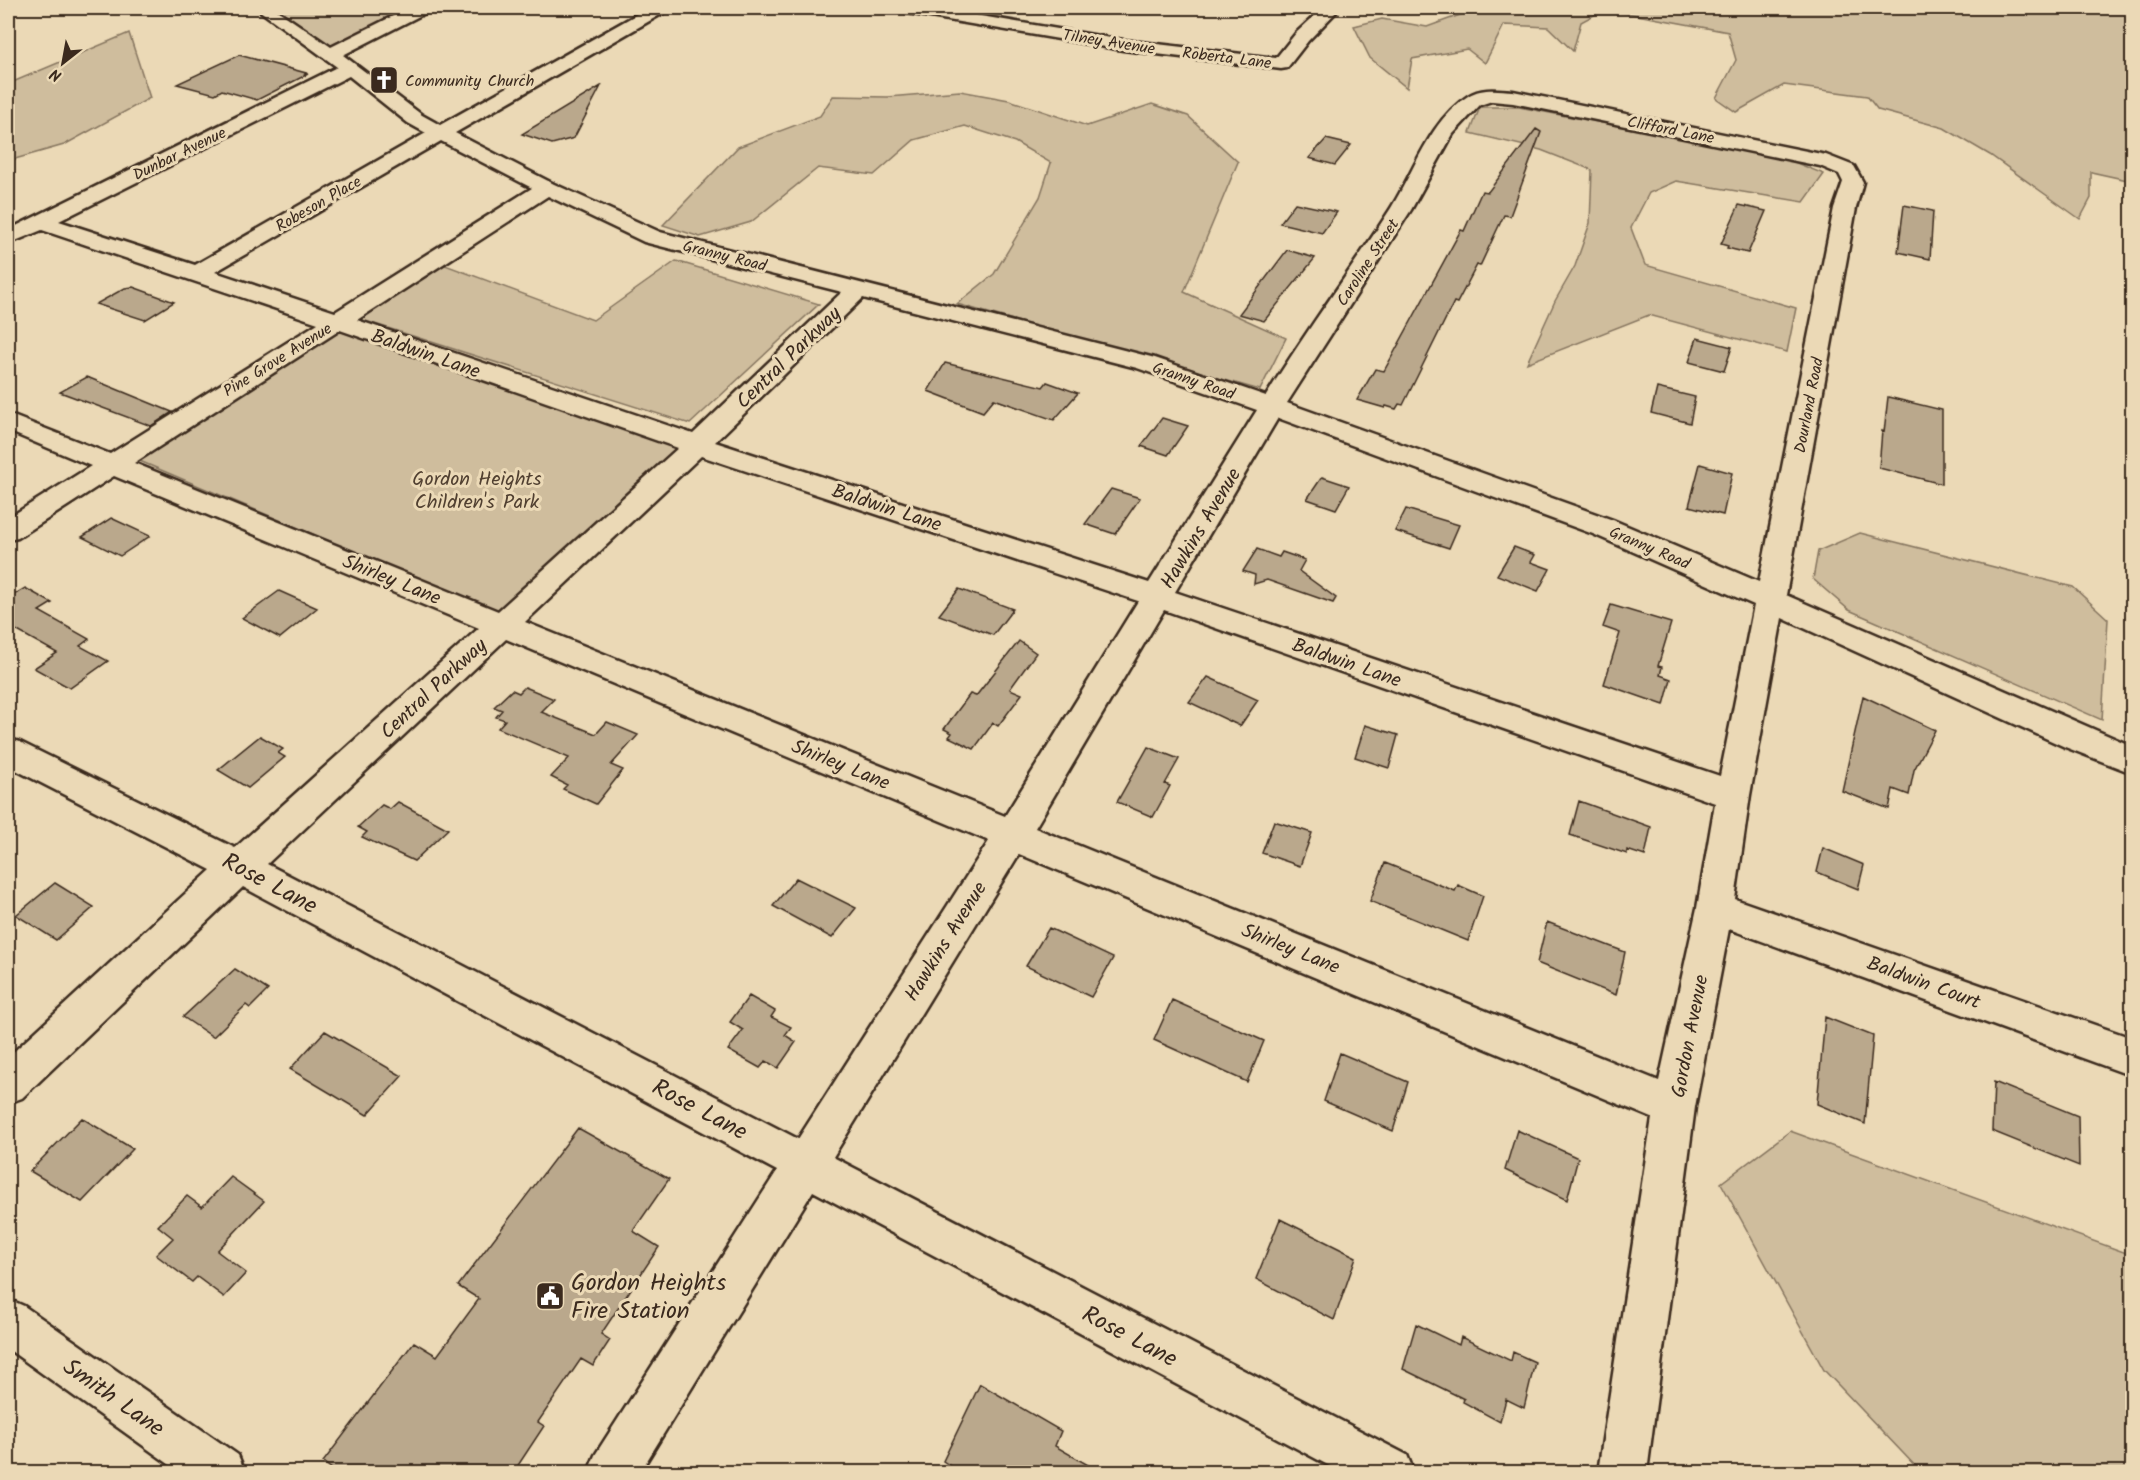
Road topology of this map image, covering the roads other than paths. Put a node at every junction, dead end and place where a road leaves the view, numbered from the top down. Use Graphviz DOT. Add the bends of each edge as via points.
graph roads {
  1 [pos="264,8"];
  2 [pos="421,8"];
  3 [pos="659,8"];
  4 [pos="907,8"];
  5 [pos="1332,8"];
  6 [pos="1170,50"];
  7 [pos="330,54"];
  8 [pos="350,68"];
  9 [pos="1458,115"];
  10 [pos="440,134"];
  11 [pos="547,188"];
  12 [pos="1845,208"];
  13 [pos="40,222"];
  14 [pos="8,238"];
  15 [pos="197,273"];
  16 [pos="856,291"];
  17 [pos="335,322"];
  18 [pos="1272,407"];
  19 [pos="8,422"];
  20 [pos="698,445"];
  21 [pos="111,464"];
  22 [pos="8,531"];
  23 [pos="1158,597"];
  24 [pos="1769,601"];
  25 [pos="502,625"];
  26 [pos="8,751"];
  27 [pos="2133,760"];
  28 [pos="1733,795"];
  29 [pos="1012,835"];
  30 [pos="239,867"];
  31 [pos="1715,908"];
  32 [pos="2133,1057"];
  33 [pos="8,1084"];
  34 [pos="1674,1107"];
  35 [pos="804,1164"];
  36 [pos="8,1322"];
  37 [pos="221,1473"];
  38 [pos="612,1473"];
  39 [pos="1390,1473"];
  40 [pos="1622,1473"];
  1 -- 7 [label="street, Granny Road"];
  2 -- 7 [label="street"];
  3 -- 10 [label="street, Robeson Place"];
  4 -- 6 [label="street, Tilney Avenue"];
  5 -- 6 [label="street, Roberta Lane" via="1281,64"];
  7 -- 8 [label="street, Granny Road"];
  8 -- 10 [label="street, Granny Road"];
  8 -- 13 [label="street, Dunbar Avenue"];
  9 -- 12 [label="street, Clifford Lane" via="1483,96 1513,97 1826,161 1851,175 1853,182"];
  9 -- 18 [label="street, Caroline Street"];
  10 -- 11 [label="street, Granny Road"];
  10 -- 15 [label="street, Robeson Place"];
  11 -- 16 [label="street, Granny Road" via="652,237"];
  11 -- 17 [label="street, Pine Grove Avenue"];
  12 -- 24 [label="street, Dourland Road"];
  13 -- 14 [label="street, Dunbar Avenue"];
  13 -- 15 [label="street, Baldwin Lane"];
  15 -- 17 [label="street, Baldwin Lane"];
  16 -- 18 [label="street, Granny Road" via="1146,363"];
  16 -- 20 [label="street, Central Parkway"];
  17 -- 20 [label="street, Baldwin Lane"];
  17 -- 21 [label="street, Pine Grove Avenue"];
  18 -- 23 [label="street, Hawkins Avenue"];
  18 -- 24 [label="street, Granny Road" via="1603,526"];
  19 -- 21 [label="street, Shirley Lane"];
  20 -- 23 [label="street, Baldwin Lane"];
  20 -- 25 [label="street, Central Parkway"];
  21 -- 22 [label="street, Pine Grove Avenue"];
  21 -- 25 [label="street, Shirley Lane"];
  23 -- 28 [label="street, Baldwin Lane"];
  23 -- 29 [label="street, Hawkins Avenue"];
  24 -- 27 [label="street, Granny Road"];
  24 -- 28 [label="street, Gordon Avenue"];
  25 -- 29 [label="street, Shirley Lane"];
  25 -- 30 [label="street, Central Parkway"];
  26 -- 30 [label="street, Rose Lane"];
  28 -- 31 [label="street, Gordon Avenue"];
  29 -- 34 [label="street, Shirley Lane"];
  29 -- 35 [label="street, Hawkins Avenue"];
  30 -- 33 [label="street, Central Parkway"];
  30 -- 35 [label="street, Rose Lane"];
  31 -- 32 [label="street, Baldwin Court"];
  31 -- 34 [label="street, Gordon Avenue"];
  34 -- 40 [label="street, Gordon Avenue"];
  35 -- 38 [label="street, Hawkins Avenue"];
  35 -- 39 [label="street, Rose Lane"];
  36 -- 37 [label="street, Smith Lane"];
}
